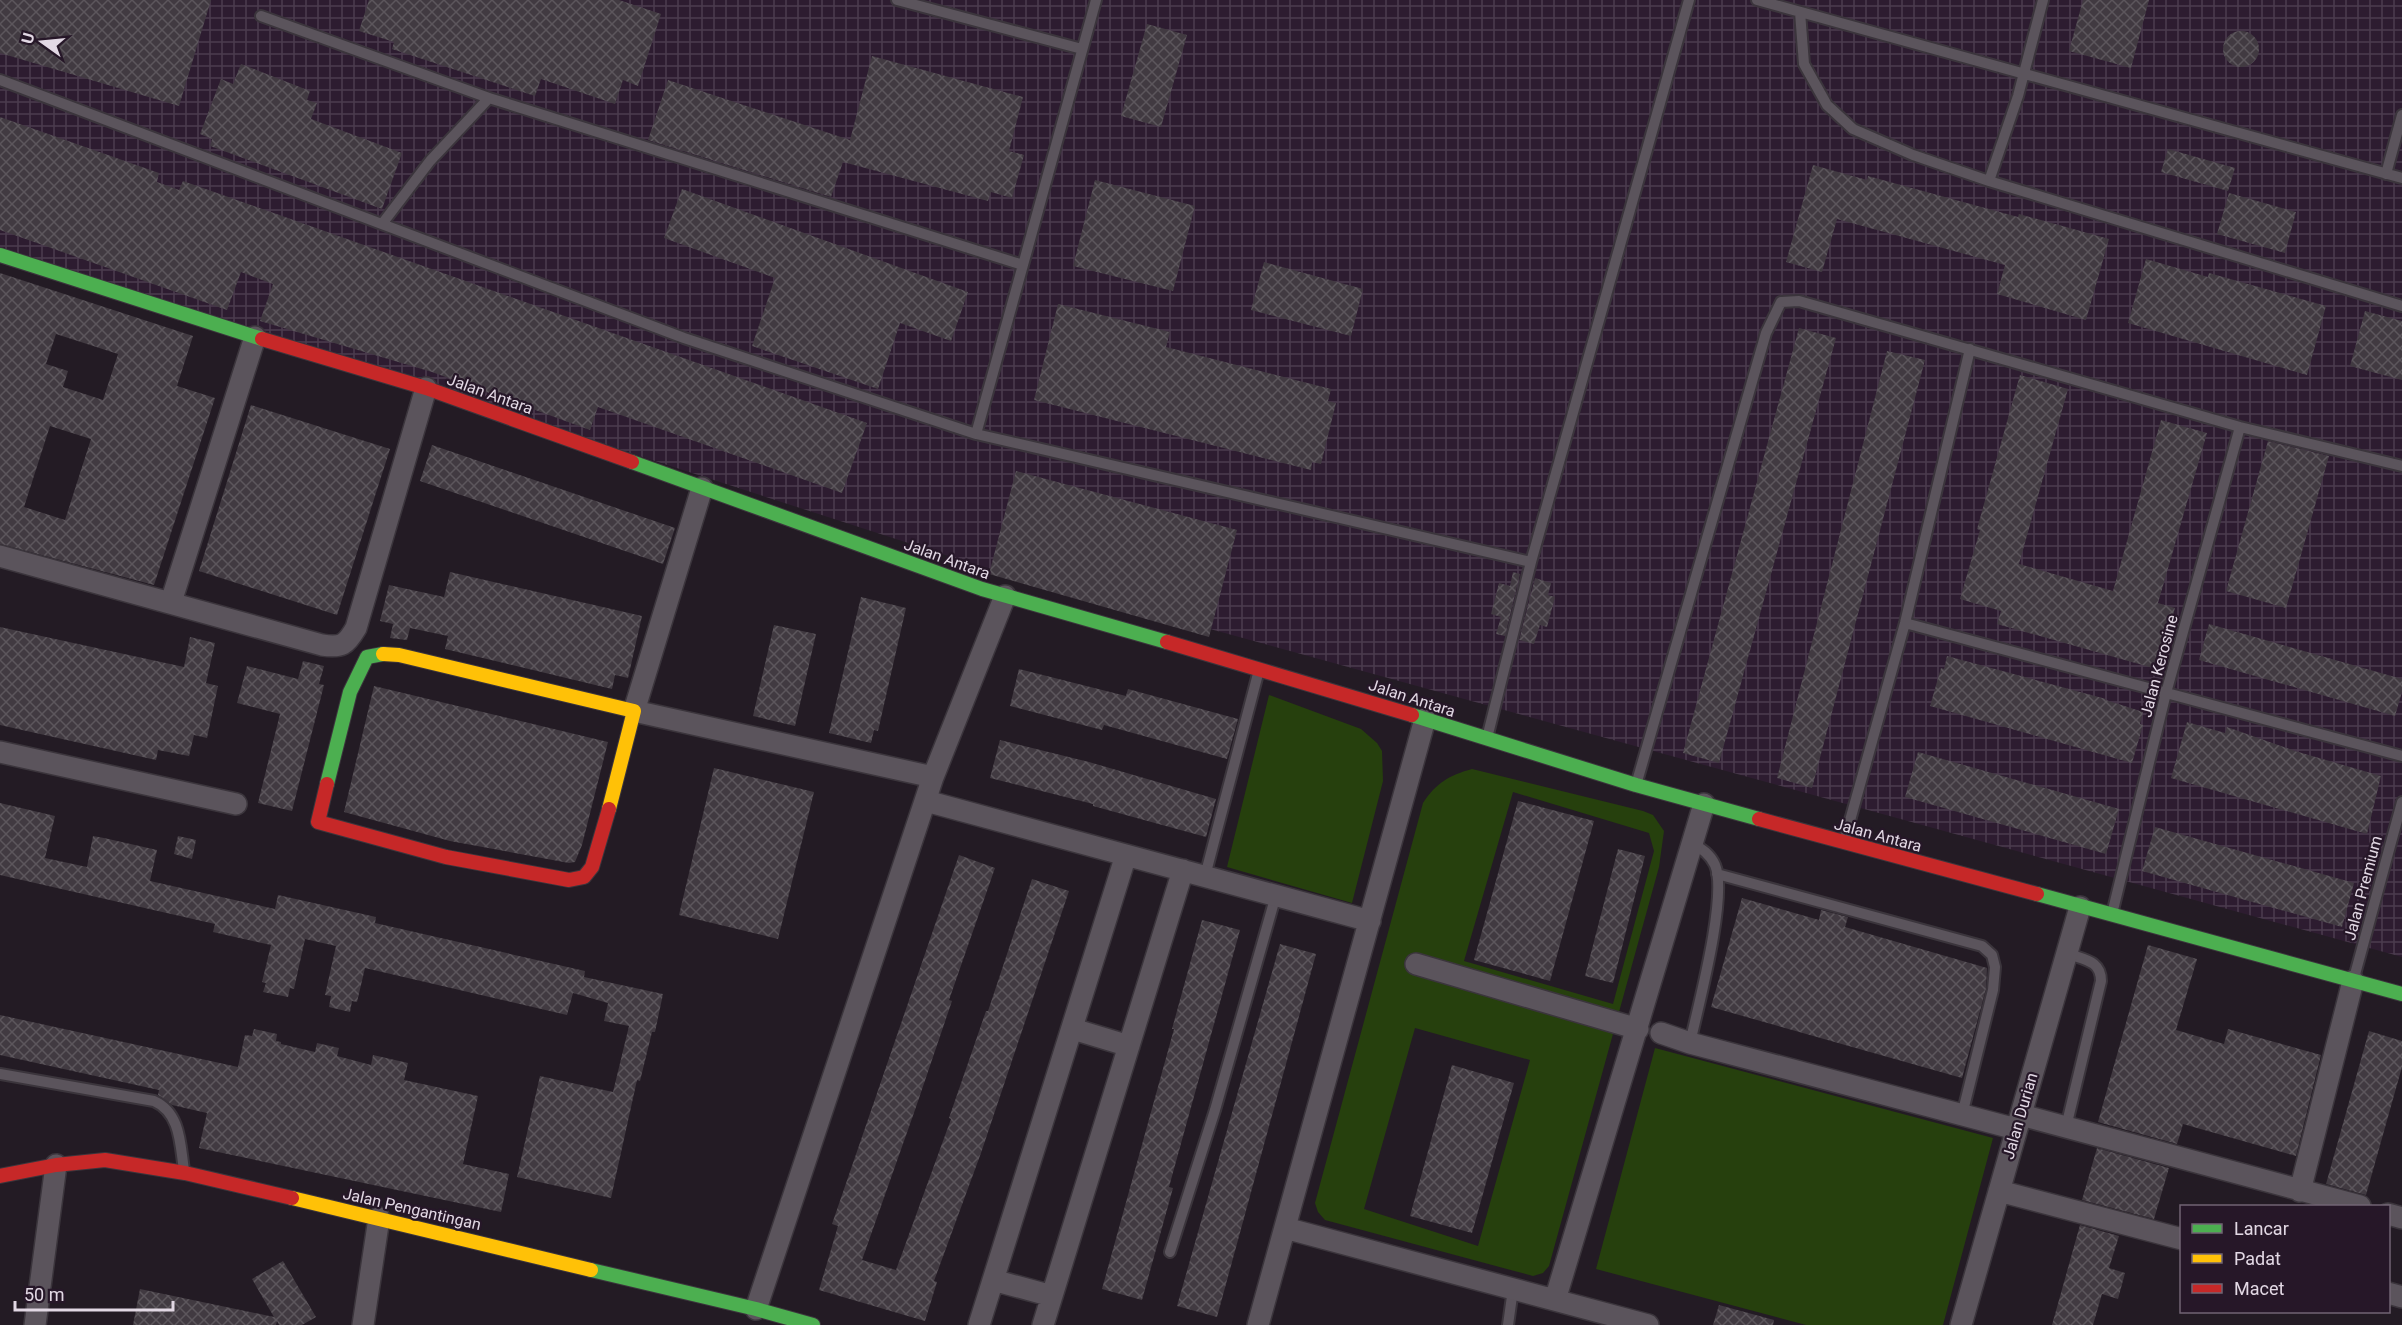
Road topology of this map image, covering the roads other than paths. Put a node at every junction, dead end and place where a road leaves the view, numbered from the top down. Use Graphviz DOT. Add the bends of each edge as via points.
graph roads {
  1 [pos="897,0"];
  2 [pos="1096,0"];
  3 [pos="1689,0"];
  4 [pos="1757,0"];
  5 [pos="2043,0"];
  6 [pos="1800,12"];
  7 [pos="261,16"];
  8 [pos="1082,49"];
  9 [pos="2023,74"];
  10 [pos="0,80"];
  11 [pos="489,98"];
  12 [pos="2402,115"];
  13 [pos="2386,174"];
  14 [pos="2402,178"];
  15 [pos="1989,181"];
  16 [pos="382,224"];
  17 [pos="0,255"];
  18 [pos="1023,265"];
  19 [pos="2402,306"];
  20 [pos="255,337"];
  21 [pos="1970,349"];
  22 [pos="426,388"];
  23 [pos="2240,427"];
  24 [pos="976,434"];
  25 [pos="2402,466"];
  26 [pos="702,488"];
  27 [pos="0,556"];
  28 [pos="1531,562"];
  29 [pos="1005,596"];
  30 [pos="171,602"];
  31 [pos="1905,623"];
  32 [pos="1259,669"];
  33 [pos="2166,693"];
  34 [pos="634,711"];
  35 [pos="1425,719"];
  36 [pos="1487,739"];
  37 [pos="0,753"];
  38 [pos="2402,756"];
  39 [pos="933,777"];
  40 [pos="1636,785"];
  41 [pos="926,801"];
  42 [pos="2402,802"];
  43 [pos="236,804"];
  44 [pos="1704,804"];
  45 [pos="1844,842"];
  46 [pos="1692,843"];
  47 [pos="1126,855"];
  48 [pos="1183,870"];
  49 [pos="1717,874"];
  50 [pos="1205,876"];
  51 [pos="1275,895"];
  52 [pos="2080,907"];
  53 [pos="2112,914"];
  54 [pos="1370,921"];
  55 [pos="2066,953"];
  56 [pos="1416,964"];
  57 [pos="2353,981"];
  58 [pos="2402,994"];
  59 [pos="1073,1029"];
  60 [pos="1638,1029"];
  61 [pos="1661,1033"];
  62 [pos="1690,1043"];
  63 [pos="1129,1046"];
  64 [pos="0,1074"];
  65 [pos="1962,1115"];
  66 [pos="2019,1122"];
  67 [pos="2066,1127"];
  68 [pos="57,1165"];
  69 [pos="185,1173"];
  70 [pos="0,1176"];
  71 [pos="1999,1191"];
  72 [pos="2300,1191"];
  73 [pos="2356,1205"];
  74 [pos="379,1218"];
  75 [pos="1285,1228"];
  76 [pos="2180,1239"];
  77 [pos="1170,1252"];
  78 [pos="993,1280"];
  79 [pos="1512,1289"];
  80 [pos="1052,1296"];
  81 [pos="1555,1300"];
  82 [pos="756,1309"];
  83 [pos="35,1325"];
  84 [pos="363,1325"];
  85 [pos="813,1325"];
  86 [pos="979,1325"];
  87 [pos="1043,1325"];
  88 [pos="1258,1325"];
  89 [pos="1508,1325"];
  90 [pos="1648,1325"];
  91 [pos="1961,1325"];
  1 -- 8 [label="lane"];
  2 -- 8 [label="lane"];
  3 -- 28 [label="lane"];
  4 -- 6 [label="lane"];
  5 -- 9 [label="lane"];
  6 -- 9 [label="lane"];
  6 -- 15 [label="lane" via="1804,64 1827,105 1853,129 1912,155"];
  7 -- 11 [label="lane"];
  8 -- 18 [label="lane"];
  9 -- 13 [label="lane"];
  9 -- 15 [label="lane"];
  10 -- 16 [label="lane"];
  11 -- 16 [label="lane" via="429,161"];
  11 -- 18 [label="lane"];
  12 -- 13 [label="lane"];
  13 -- 14 [label="lane"];
  15 -- 19 [label="lane"];
  16 -- 24 [label="lane" via="684,338"];
  17 -- 20 [label="street, Jalan Antara"];
  18 -- 24 [label="lane"];
  20 -- 22 [label="street, Jalan Antara"];
  20 -- 30 [label="street"];
  21 -- 23 [label="lane"];
  21 -- 31 [label="lane"];
  21 -- 40 [label="lane" via="1799,301 1781,302 1766,333"];
  22 -- 26 [label="street, Jalan Antara"];
  22 -- 30 [label="street" via="356,628 348,642 335,647 322,645"];
  23 -- 25 [label="lane"];
  23 -- 33 [label="lane, Jalan Kerosine"];
  24 -- 28 [label="lane"];
  26 -- 29 [label="street, Jalan Antara"];
  26 -- 34 [label="street"];
  27 -- 30 [label="street"];
  28 -- 36 [label="lane"];
  29 -- 32 [label="street, Jalan Antara"];
  29 -- 39 [label="street"];
  31 -- 33 [label="lane"];
  31 -- 45 [label="lane"];
  32 -- 35 [label="street, Jalan Antara"];
  32 -- 50 [label="lane"];
  33 -- 38 [label="lane"];
  33 -- 53 [label="lane, Jalan Kerosine"];
  34 -- 34 [label="street" via="598,850 584,877 569,880 446,857 318,822 350,692 367,657 399,656"];
  34 -- 39 [label="street"];
  35 -- 36 [label="street, Jalan Antara"];
  35 -- 54 [label="street"];
  36 -- 40 [label="street, Jalan Antara"];
  37 -- 43 [label="street"];
  39 -- 41 [label="street"];
  40 -- 44 [label="street, Jalan Antara"];
  41 -- 47 [label="street"];
  41 -- 82 [label="street"];
  42 -- 57 [label="lane, Jalan Premium"];
  44 -- 45 [label="street, Jalan Antara"];
  44 -- 46 [label="street"];
  45 -- 52 [label="street, Jalan Antara"];
  46 -- 49 [label="lane" via="1706,851"];
  46 -- 60 [label="street"];
  47 -- 48 [label="street"];
  47 -- 59 [label="street"];
  48 -- 50 [label="street"];
  48 -- 63 [label="street"];
  49 -- 62 [label="lane" via="1719,900"];
  49 -- 65 [label="lane" via="1982,946 1992,955 1993,990"];
  50 -- 51 [label="street"];
  51 -- 54 [label="street"];
  51 -- 77 [label="lane" via="1215,1110"];
  52 -- 53 [label="street, Jalan Antara"];
  52 -- 55 [label="street, Jalan Durian"];
  53 -- 57 [label="street, Jalan Antara"];
  54 -- 75 [label="street"];
  55 -- 66 [label="street, Jalan Durian"];
  55 -- 67 [label="lane" via="2095,964 2101,972"];
  56 -- 60 [label="street"];
  57 -- 58 [label="street, Jalan Antara"];
  57 -- 72 [label="street"];
  59 -- 63 [label="street"];
  59 -- 78 [label="street"];
  60 -- 81 [label="street"];
  61 -- 62 [label="street"];
  62 -- 65 [label="street"];
  63 -- 80 [label="street"];
  64 -- 69 [label="lane" via="163,1105 176,1122"];
  65 -- 66 [label="street"];
  66 -- 67 [label="street"];
  66 -- 71 [label="street, Jalan Durian"];
  67 -- 72 [label="street"];
  68 -- 69 [label="street, Jalan Pengantingan" via="105,1160"];
  68 -- 70 [label="street, Jalan Pengantingan"];
  68 -- 83 [label="street"];
  69 -- 74 [label="street, Jalan Pengantingan"];
  71 -- 76 [label="street"];
  71 -- 91 [label="street, Jalan Durian"];
  72 -- 73 [label="street"];
  74 -- 82 [label="street, Jalan Pengantingan"];
  74 -- 84 [label="street"];
  75 -- 79 [label="street"];
  75 -- 88 [label="street"];
  78 -- 80 [label="street"];
  78 -- 86 [label="street"];
  79 -- 81 [label="street"];
  79 -- 89 [label="lane"];
  80 -- 87 [label="street"];
  81 -- 90 [label="street"];
  82 -- 85 [label="street, Jalan Pengantingan"];
}
